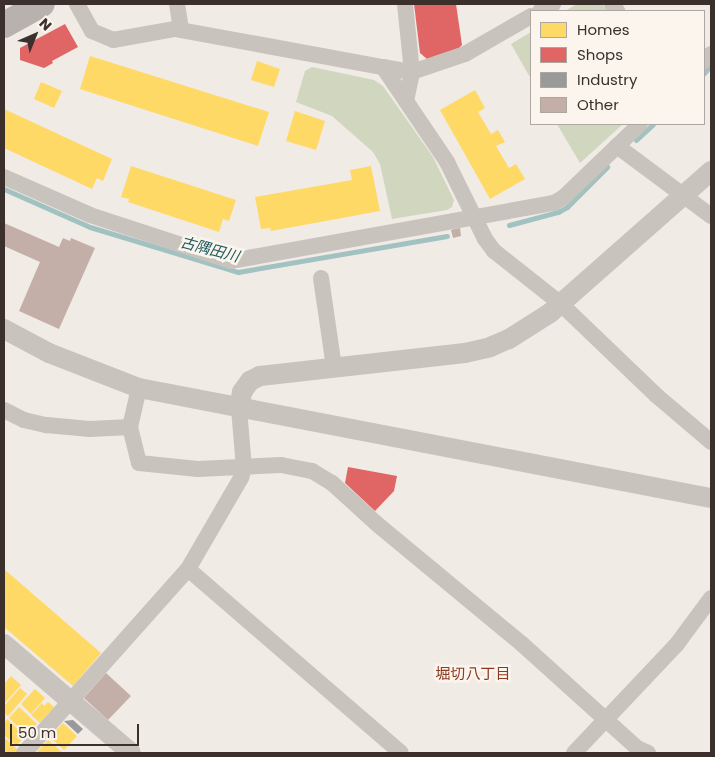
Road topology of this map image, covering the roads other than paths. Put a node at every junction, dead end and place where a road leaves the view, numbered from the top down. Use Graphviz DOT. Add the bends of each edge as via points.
graph roads {
  1 [pos="42,4"];
  2 [pos="77,4"];
  3 [pos="177,4"];
  4 [pos="405,4"];
  5 [pos="553,4"];
  6 [pos="542,10"];
  7 [pos="530,17"];
  8 [pos="4,25"];
  9 [pos="181,30"];
  10 [pos="383,67"];
  11 [pos="412,72"];
  12 [pos="406,101"];
  13 [pos="639,125"];
  14 [pos="617,146"];
  15 [pos="711,171"];
  16 [pos="4,177"];
  17 [pos="683,195"];
  18 [pos="711,216"];
  19 [pos="475,218"];
  20 [pos="321,278"];
  21 [pos="562,304"];
  22 [pos="4,329"];
  23 [pos="334,367"];
  24 [pos="139,388"];
  25 [pos="239,408"];
  26 [pos="4,410"];
  27 [pos="130,427"];
  28 [pos="711,442"];
  29 [pos="244,468"];
  30 [pos="711,498"];
  31 [pos="188,569"];
  32 [pos="711,598"];
  33 [pos="4,644"];
  34 [pos="70,701"];
  35 [pos="605,718"];
  36 [pos="24,753"];
  37 [pos="131,753"];
  38 [pos="401,753"];
  39 [pos="574,753"];
  40 [pos="648,753"];
  1 -- 8 [label="main road"];
  2 -- 9 [label="street" via="92,31 113,40"];
  3 -- 9 [label="street"];
  4 -- 11 [label="street"];
  5 -- 6 [label="street"];
  7 -- 11 [label="street" via="465,54"];
  9 -- 10 [label="street"];
  10 -- 11 [label="street"];
  10 -- 12 [label="street"];
  11 -- 12 [label="street"];
  12 -- 19 [label="street" via="447,162"];
  13 -- 14 [label="street"];
  14 -- 17 [label="street"];
  14 -- 19 [label="street" via="564,198 554,203"];
  15 -- 17 [label="street"];
  16 -- 19 [label="street" via="90,216 231,261"];
  17 -- 18 [label="street"];
  17 -- 21 [label="street"];
  19 -- 21 [label="street" via="484,239 494,251"];
  20 -- 23 [label="street"];
  21 -- 23 [label="street" via="530,327 490,347 465,353"];
  21 -- 28 [label="street" via="656,396"];
  22 -- 24 [label="street" via="49,353"];
  23 -- 25 [label="street" via="250,380 242,392"];
  24 -- 25 [label="street"];
  24 -- 27 [label="street"];
  25 -- 29 [label="street"];
  25 -- 30 [label="street"];
  26 -- 27 [label="street" via="24,420 46,425 90,429"];
  27 -- 29 [label="street" via="140,463 198,469"];
  29 -- 31 [label="street"];
  29 -- 35 [label="street" via="281,465 312,471 332,483"];
  31 -- 34 [label="street"];
  31 -- 38 [label="street"];
  32 -- 35 [label="street" via="677,644 630,696"];
  33 -- 34 [label="street"];
  34 -- 36 [label="street"];
  34 -- 37 [label="street"];
  35 -- 39 [label="street"];
  35 -- 40 [label="street" via="637,748"];
}
